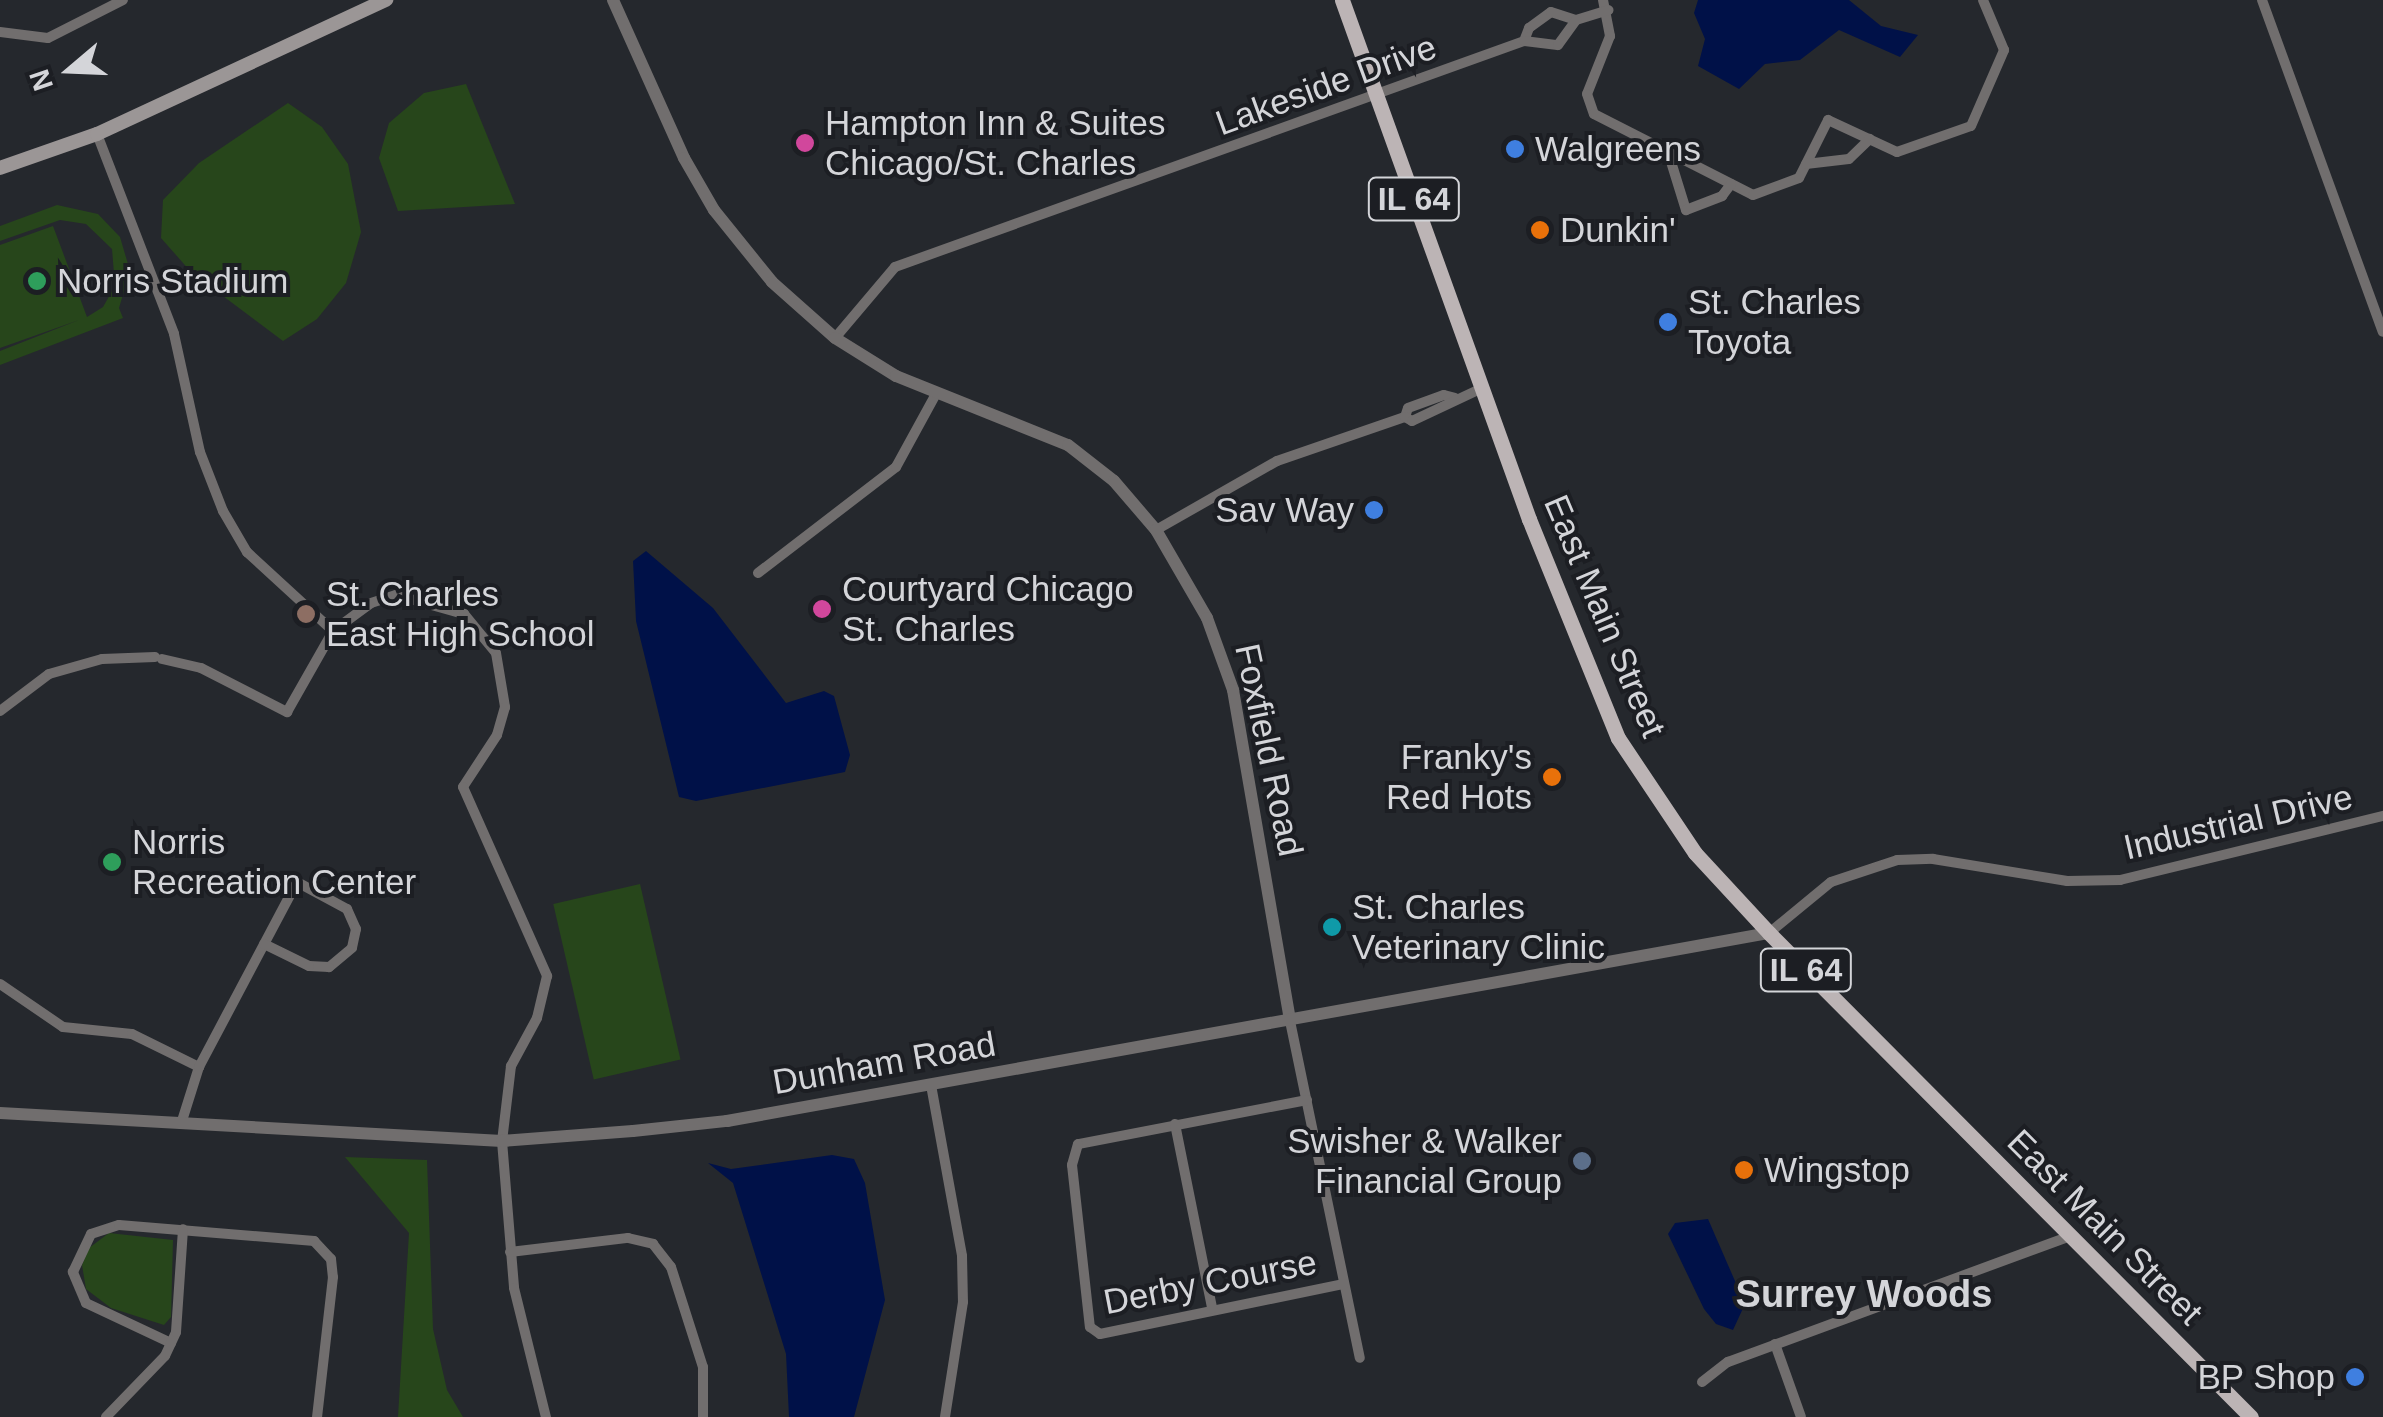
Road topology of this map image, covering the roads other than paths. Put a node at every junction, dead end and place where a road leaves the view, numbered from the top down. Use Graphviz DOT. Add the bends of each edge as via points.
graph roads {
  1 [pos="123,0"];
  2 [pos="386,0"];
  3 [pos="614,0"];
  4 [pos="1339,0"];
  5 [pos="1984,0"];
  6 [pos="2262,0"];
  7 [pos="1606,5"];
  8 [pos="1576,20"];
  9 [pos="0,32"];
  10 [pos="1524,41"];
  11 [pos="1377,98"];
  12 [pos="97,134"];
  13 [pos="1870,139"];
  14 [pos="1668,152"];
  15 [pos="1806,164"];
  16 [pos="0,168"];
  17 [pos="1731,184"];
  18 [pos="2383,331"];
  19 [pos="835,338"];
  20 [pos="1482,388"];
  21 [pos="936,394"];
  22 [pos="1156,530"];
  23 [pos="758,573"];
  24 [pos="333,631"];
  25 [pos="0,711"];
  26 [pos="2383,816"];
  27 [pos="1769,933"];
  28 [pos="264,944"];
  29 [pos="0,984"];
  30 [pos="1290,1022"];
  31 [pos="199,1066"];
  32 [pos="930,1085"];
  33 [pos="1307,1100"];
  34 [pos="0,1113"];
  35 [pos="181,1124"];
  36 [pos="1175,1124"];
  37 [pos="502,1141"];
  38 [pos="183,1229"];
  39 [pos="2071,1236"];
  40 [pos="510,1252"];
  41 [pos="1344,1284"];
  42 [pos="1212,1308"];
  43 [pos="171,1343"];
  44 [pos="1775,1344"];
  45 [pos="1360,1358"];
  46 [pos="1702,1382"];
  47 [pos="106,1417"];
  48 [pos="317,1417"];
  49 [pos="546,1417"];
  50 [pos="703,1417"];
  51 [pos="945,1417"];
  52 [pos="1801,1417"];
  53 [pos="2251,1417"];
  1 -- 9 [label="street" via="48,38"];
  2 -- 12 [label="main road"];
  3 -- 19 [label="street, Foxfield Road" via="714,210 772,282"];
  4 -- 11 [label="main road, East Main Street / IL 64"];
  5 -- 13 [label="street, Lakeside Drive" via="2004,50 1971,126 1897,152"];
  6 -- 18 [label="street"];
  7 -- 8 [label="street, Lakeside Drive"];
  7 -- 14 [label="street, Lakeside Drive" via="1610,36 1587,94 1594,114"];
  8 -- 10 [label="street, Lakeside Drive" via="1558,44"];
  8 -- 10 [label="street, Lakeside Drive" via="1551,12 1529,28"];
  10 -- 11 [label="street, Lakeside Drive"];
  11 -- 19 [label="street, Lakeside Drive" via="895,267"];
  11 -- 20 [label="main road, East Main Street / IL 64"];
  12 -- 16 [label="main road"];
  12 -- 24 [label="street" via="174,334 200,452 236,538"];
  13 -- 15 [label="street" via="1849,158"];
  13 -- 15 [label="street, Lakeside Drive" via="1828,120"];
  14 -- 17 [label="street, Lakeside Drive"];
  14 -- 17 [label="street" via="1686,210 1722,196"];
  15 -- 17 [label="street, Lakeside Drive" via="1799,178 1753,195"];
  19 -- 21 [label="street, Foxfield Road"];
  20 -- 22 [label="street" via="1444,395 1408,408 1405,417 1278,461"];
  20 -- 27 [label="main road, East Main Street / IL 64" via="1618,738 1695,854"];
  21 -- 22 [label="street, Foxfield Road" via="1068,445 1114,481"];
  21 -- 23 [label="street" via="896,467"];
  22 -- 30 [label="street, Foxfield Road" via="1207,618 1233,690"];
  24 -- 25 [label="street" via="287,712 206,670 158,658 102,659 49,674"];
  24 -- 37 [label="street" via="371,603 396,595 442,604 482,630 504,676 497,736 465,776 466,798 547,976 537,1018 512,1066"];
  26 -- 27 [label="street, Industrial Drive" via="2120,880 2067,881 1933,859 1897,860 1831,882"];
  27 -- 30 [label="street, Dunham Road"];
  27 -- 39 [label="main road, East Main Street / IL 64"];
  28 -- 28 [label="street" via="317,969 338,963 352,948 356,929 347,909 298,882"];
  28 -- 31 [label="street"];
  29 -- 31 [label="street" via="51,1022 89,1033 132,1034"];
  30 -- 32 [label="street, Dunham Road"];
  30 -- 33 [label="street, Foxfield Road"];
  31 -- 35 [label="street"];
  32 -- 37 [label="street, Dunham Road" via="727,1121"];
  32 -- 51 [label="street" via="962,1256 963,1302"];
  33 -- 36 [label="street, Derby Course"];
  33 -- 41 [label="street, Foxfield Road"];
  34 -- 35 [label="street, Dunham Road"];
  35 -- 37 [label="street, Dunham Road"];
  36 -- 42 [label="street"];
  36 -- 42 [label="street, Derby Course" via="1093,1138 1073,1154 1090,1327 1100,1334"];
  37 -- 40 [label="street"];
  38 -- 43 [label="street"];
  38 -- 43 [label="street" via="104,1227 84,1242 73,1272 94,1310"];
  38 -- 48 [label="street" via="295,1234 314,1240 331,1259 329,1353"];
  39 -- 44 [label="street"];
  39 -- 53 [label="main road, East Main Street / IL 64"];
  40 -- 49 [label="street"];
  40 -- 50 [label="street" via="628,1238 653,1244 670,1267 703,1366"];
  41 -- 42 [label="street, Derby Course"];
  41 -- 45 [label="street, Foxfield Road"];
  43 -- 47 [label="street"];
  44 -- 46 [label="street" via="1728,1362"];
  44 -- 52 [label="street"];
}
